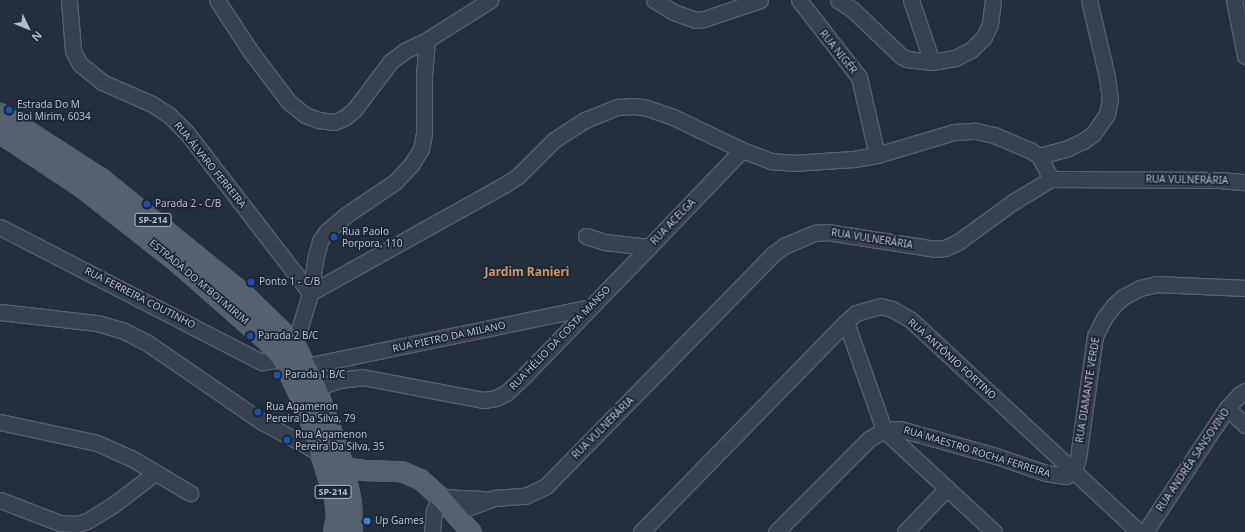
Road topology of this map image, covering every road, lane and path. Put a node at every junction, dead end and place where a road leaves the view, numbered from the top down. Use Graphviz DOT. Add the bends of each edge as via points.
graph roads {
  1 [pos="69,0"];
  2 [pos="217,0"];
  3 [pos="490,0"];
  4 [pos="654,0"];
  5 [pos="760,0"];
  6 [pos="799,0"];
  7 [pos="838,0"];
  8 [pos="911,0"];
  9 [pos="993,0"];
  10 [pos="1089,0"];
  11 [pos="1234,0"];
  12 [pos="1242,32"];
  13 [pos="423,46"];
  14 [pos="1245,56"];
  15 [pos="932,62"];
  16 [pos="0,113"];
  17 [pos="0,133"];
  18 [pos="742,150"];
  19 [pos="877,155"];
  20 [pos="1039,156"];
  21 [pos="1051,179"];
  22 [pos="1245,182"];
  23 [pos="0,227"];
  24 [pos="586,236"];
  25 [pos="649,247"];
  26 [pos="1245,288"];
  27 [pos="310,293"];
  28 [pos="591,307"];
  29 [pos="0,312"];
  30 [pos="846,322"];
  31 [pos="294,343"];
  32 [pos="357,356"];
  33 [pos="282,359"];
  34 [pos="306,366"];
  35 [pos="362,377"];
  36 [pos="316,388"];
  37 [pos="1245,391"];
  38 [pos="1227,408"];
  39 [pos="0,422"];
  40 [pos="1245,424"];
  41 [pos="884,430"];
  42 [pos="320,453"];
  43 [pos="344,466"];
  44 [pos="1073,471"];
  45 [pos="155,473"];
  46 [pos="947,488"];
  47 [pos="190,493"];
  48 [pos="440,496"];
  49 [pos="488,499"];
  50 [pos="0,500"];
  51 [pos="454,513"];
  52 [pos="332,532"];
  53 [pos="352,532"];
  54 [pos="432,532"];
  55 [pos="471,532"];
  56 [pos="641,532"];
  57 [pos="776,532"];
  58 [pos="905,532"];
  59 [pos="994,532"];
  60 [pos="1139,532"];
  61 [pos="1145,532"];
  1 -- 27 [label="street, RUA ÁLVARO FERREIRA" via="73,51 80,64 102,82 152,104 169,115 187,133"];
  2 -- 13 [label="street" via="251,52 289,102 305,115 318,120 334,122 344,118 354,110 391,61 406,50"];
  3 -- 13 [label="street"];
  4 -- 5 [label="street" via="673,12 696,20"];
  6 -- 19 [label="street, RUA NIGÉR" via="859,77"];
  7 -- 15 [label="street" via="854,10 901,56"];
  8 -- 15 [label="street"];
  9 -- 15 [label="street" via="990,24 984,37 975,46 955,58"];
  10 -- 20 [label="street" via="1108,77 1110,100 1106,114 1093,134 1083,141"];
  11 -- 12 [label="street"];
  12 -- 14 [label="street"];
  13 -- 27 [label="street" via="424,133 421,149 411,165 395,182 327,231 320,241"];
  16 -- 31 [label="main road, ESTRADA DO M'BOI MIRIM / SP-214" via="101,178 244,294"];
  17 -- 33 [label="main road, ESTRADA DO M'BOI MIRIM / SP-214" via="80,186 177,262 267,341"];
  18 -- 19 [label="street" via="771,161 792,163"];
  18 -- 25 [label="street, RUA ACELGA"];
  18 -- 27 [label="street" via="667,114 635,106 618,107 585,120 554,140 518,176 504,185"];
  19 -- 20 [label="street" via="954,132 976,131 1013,142"];
  20 -- 21 [label="street"];
  21 -- 22 [label="street, RUA VULNERÁRIA"];
  21 -- 49 [label="street, RUA VULNERÁRIA" via="1013,202 958,242 945,248 935,249 827,232 815,233 784,246 773,254 546,486 525,496"];
  23 -- 33 [label="street, RUA FERREIRA COUTINHO" via="262,362"];
  24 -- 25 [label="street, RUA ACELGA" via="605,242"];
  25 -- 28 [label="street, RUA HÉLIO DA COSTA MANSO"];
  26 -- 44 [label="street, RUA DIAMANTE VERDE" via="1157,284 1140,288 1114,305 1095,336 1078,458"];
  27 -- 31 [label="street"];
  28 -- 32 [label="street, RUA PIETRO DA MILANO"];
  28 -- 35 [label="street, RUA HÉLIO DA COSTA MANSO" via="525,375 506,393 496,398 484,400"];
  29 -- 42 [label="street" via="97,323 122,330 146,342 264,423"];
  30 -- 41 [label="street"];
  30 -- 44 [label="street, RUA ANTÔNIO FORTINO" via="856,313 880,306 892,309 911,320"];
  30 -- 56 [label="street, RUA ANTÔNIO FORTINO"];
  31 -- 33 [label="street"];
  31 -- 34 [label="main road, ESTRADA DO M'BOI MIRIM / SP-214"];
  32 -- 34 [label="street, RUA PIETRO DA MILANO"];
  32 -- 35 [label="street"];
  33 -- 42 [label="main road, ESTRADA DO M'BOI MIRIM / SP-214" via="306,412"];
  34 -- 36 [label="main road, ESTRADA DO M'BOI MIRIM / SP-214"];
  35 -- 36 [label="street, RUA HÉLIO DA COSTA MANSO" via="340,380"];
  36 -- 43 [label="main road, ESTRADA DO M'BOI MIRIM / SP-214"];
  37 -- 38 [label="street, RUA ANDRÉA SANSOVINO"];
  38 -- 40 [label="street"];
  38 -- 61 [label="street, RUA ANDRÉA SANSOVINO"];
  39 -- 45 [label="street" via="97,443 131,458"];
  41 -- 44 [label="street, RUA MAESTRO ROCHA FERREIRA" via="900,429 934,437 1046,473 1064,476"];
  41 -- 46 [label="street"];
  41 -- 57 [label="street" via="869,439"];
  42 -- 43 [label="main road"];
  42 -- 52 [label="main road, ESTRADA DO M'BOI MIRIM / SP-214" via="334,497 336,516"];
  43 -- 48 [label="main road" via="401,472 420,479"];
  43 -- 53 [label="main road, ESTRADA DO M'BOI MIRIM / SP-214" via="351,502"];
  44 -- 60 [label="street, RUA ANTÔNIO FORTINO"];
  45 -- 47 [label="street"];
  45 -- 50 [label="street" via="113,505 87,521 77,524 60,523"];
  46 -- 58 [label="street"];
  46 -- 59 [label="street"];
  48 -- 49 [label="street, RUA VULNERÁRIA"];
  48 -- 51 [label="main road"];
  48 -- 54 [label="street" via="434,511"];
  49 -- 51 [label="street, RUA VULNERÁRIA"];
  51 -- 55 [label="main road"];
}
